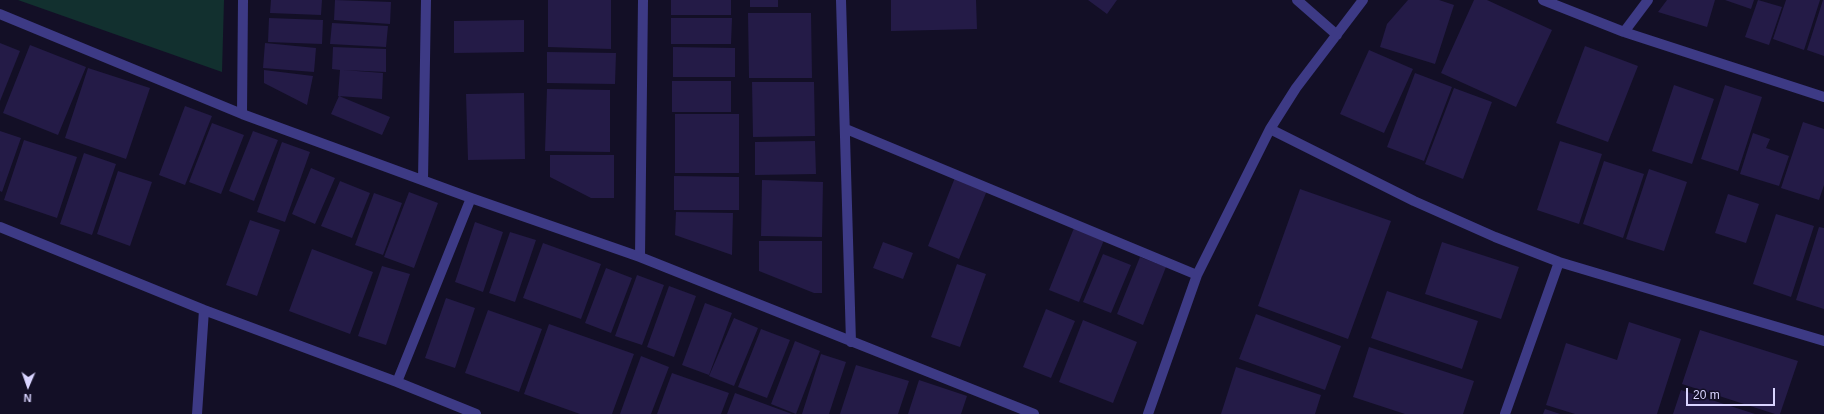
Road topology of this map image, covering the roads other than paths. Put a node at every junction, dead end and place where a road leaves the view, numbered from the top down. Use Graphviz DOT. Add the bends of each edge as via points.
graph roads {
  1 [pos="242,0"];
  2 [pos="426,0"];
  3 [pos="643,0"];
  4 [pos="841,0"];
  5 [pos="1296,0"];
  6 [pos="1363,0"];
  7 [pos="1543,0"];
  8 [pos="1648,0"];
  9 [pos="0,14"];
  10 [pos="1624,32"];
  11 [pos="1337,35"];
  12 [pos="1824,97"];
  13 [pos="242,114"];
  14 [pos="846,129"];
  15 [pos="1270,129"];
  16 [pos="423,180"];
  17 [pos="471,198"];
  18 [pos="0,227"];
  19 [pos="640,257"];
  20 [pos="1559,262"];
  21 [pos="1197,275"];
  22 [pos="204,310"];
  23 [pos="1824,341"];
  24 [pos="851,342"];
  25 [pos="397,382"];
  26 [pos="197,414"];
  27 [pos="476,414"];
  28 [pos="1034,414"];
  29 [pos="1148,414"];
  30 [pos="1505,414"];
  1 -- 13 [label="street"];
  2 -- 16 [label="street"];
  3 -- 19 [label="street"];
  4 -- 14 [label="street"];
  5 -- 11 [label="street"];
  6 -- 11 [label="street"];
  7 -- 10 [label="street"];
  8 -- 10 [label="street"];
  9 -- 13 [label="street"];
  10 -- 12 [label="street"];
  11 -- 15 [label="street" via="1296,88"];
  13 -- 16 [label="street"];
  14 -- 21 [label="street"];
  14 -- 24 [label="street"];
  15 -- 20 [label="street" via="1414,201"];
  15 -- 21 [label="street"];
  16 -- 17 [label="street"];
  17 -- 19 [label="street"];
  17 -- 25 [label="street"];
  18 -- 22 [label="street"];
  19 -- 24 [label="street"];
  20 -- 23 [label="street"];
  20 -- 30 [label="street"];
  21 -- 29 [label="street"];
  22 -- 25 [label="street"];
  22 -- 26 [label="street"];
  24 -- 28 [label="street"];
  25 -- 27 [label="street"];
}
